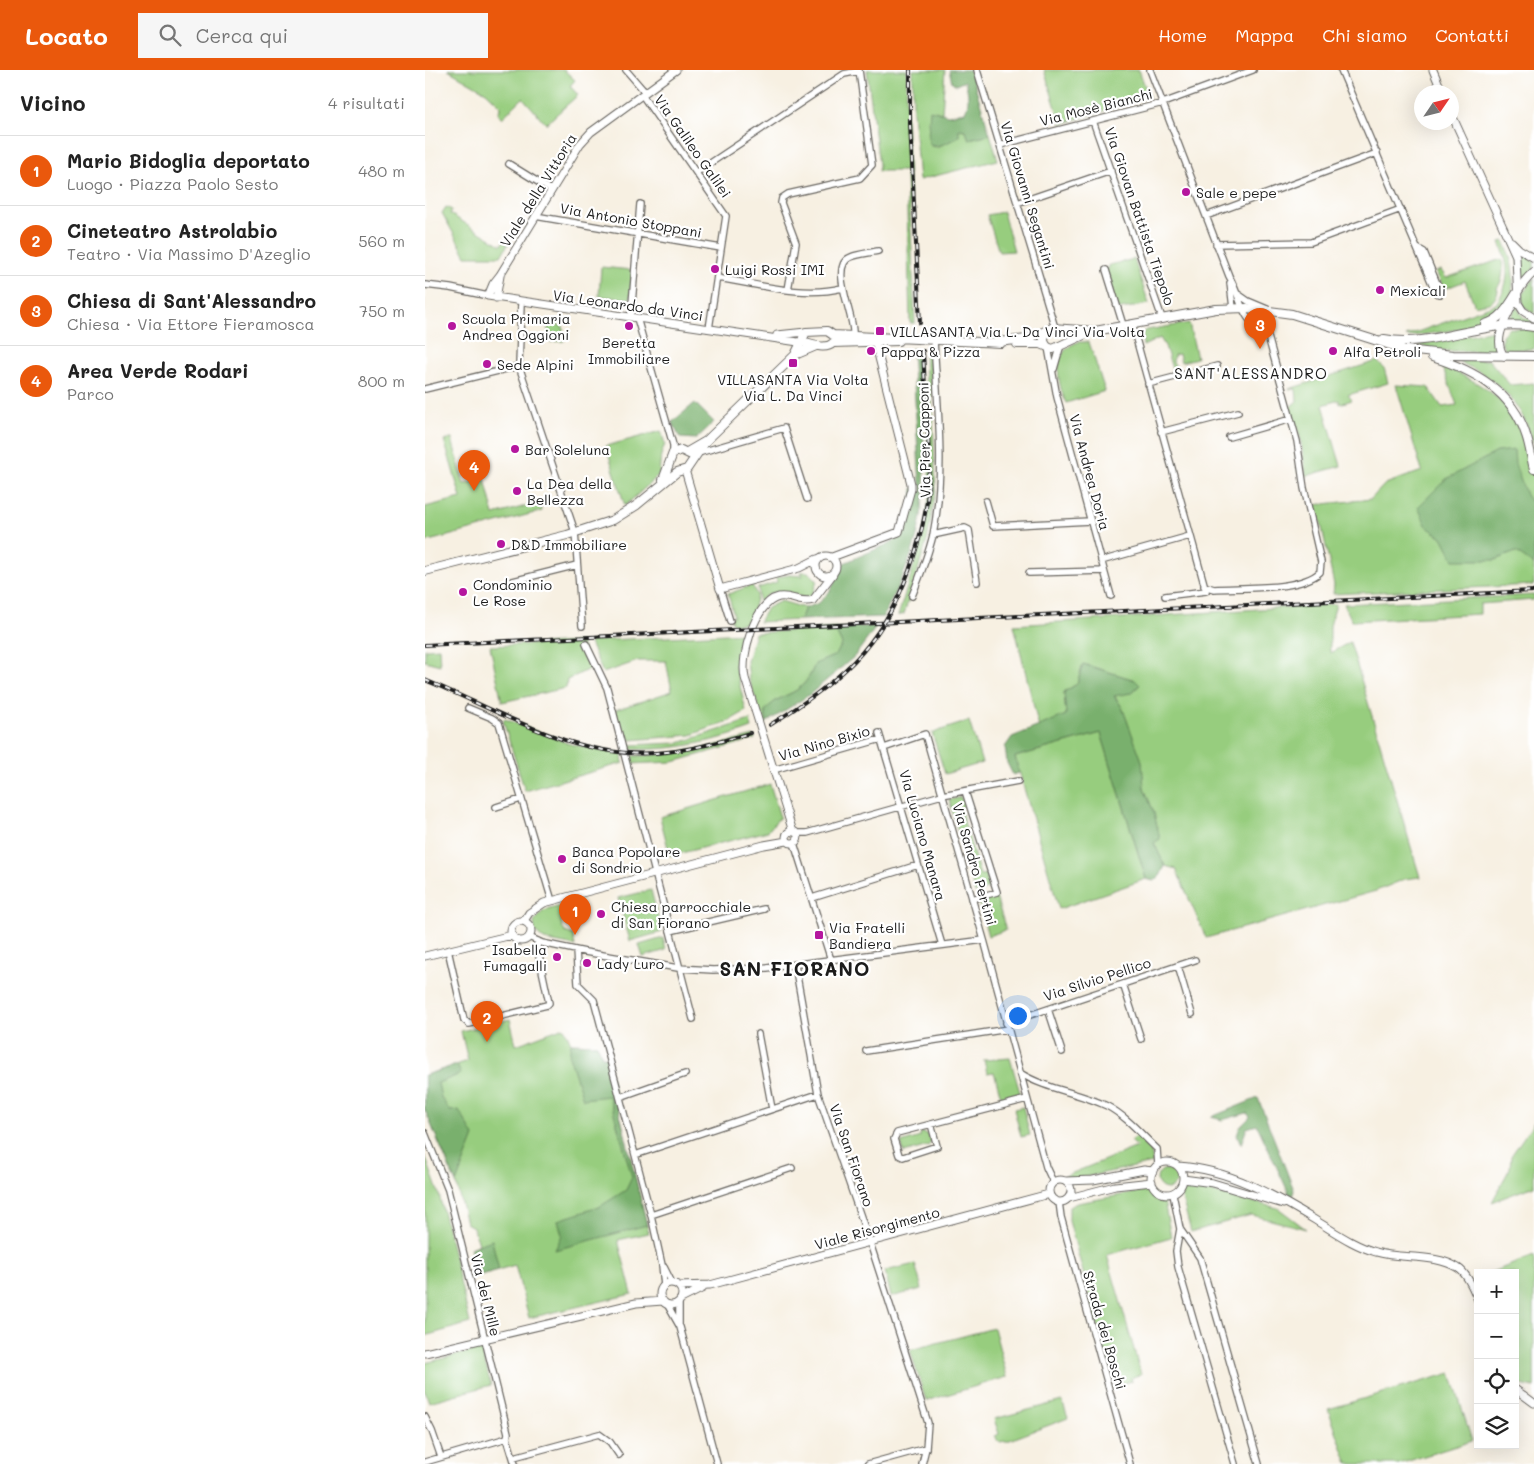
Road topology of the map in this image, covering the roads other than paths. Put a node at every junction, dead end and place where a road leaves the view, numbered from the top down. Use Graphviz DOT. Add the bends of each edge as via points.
graph roads {
  1 [pos="627,70"];
  2 [pos="676,70"];
  3 [pos="859,70"];
  4 [pos="977,70"];
  5 [pos="1150,70"];
  6 [pos="1253,70"];
  7 [pos="1341,70"];
  8 [pos="1433,70"];
  9 [pos="1440,85"];
  10 [pos="643,94"];
  11 [pos="1163,103"];
  12 [pos="1093,121"];
  13 [pos="1459,130"];
  14 [pos="1000,145"];
  15 [pos="1377,153"];
  16 [pos="509,164"];
  17 [pos="1111,171"];
  18 [pos="697,172"];
  19 [pos="551,190"];
  20 [pos="1017,203"];
  21 [pos="640,204"];
  22 [pos="1401,208"];
  23 [pos="535,216"];
  24 [pos="1205,216"];
  25 [pos="1503,230"];
  26 [pos="639,233"];
  27 [pos="1216,244"];
  28 [pos="721,248"];
  29 [pos="1417,248"];
  30 [pos="878,251"];
  31 [pos="1534,258"];
  32 [pos="1107,270"];
  33 [pos="1534,272"];
  34 [pos="501,275"];
  35 [pos="1229,276"];
  36 [pos="717,278"];
  37 [pos="425,285"];
  38 [pos="842,288"];
  39 [pos="788,290"];
  40 [pos="1237,294"];
  41 [pos="1517,294"];
  42 [pos="488,296"];
  43 [pos="496,298"];
  44 [pos="521,303"];
  45 [pos="1237,308"];
  46 [pos="1269,309"];
  47 [pos="634,317"];
  48 [pos="1162,318"];
  49 [pos="1534,318"];
  50 [pos="1132,324"];
  51 [pos="1504,325"];
  52 [pos="1123,326"];
  53 [pos="1534,327"];
  54 [pos="1054,329"];
  55 [pos="709,330"];
  56 [pos="1095,331"];
  57 [pos="1461,332"];
  58 [pos="1360,334"];
  59 [pos="765,337"];
  60 [pos="852,338"];
  61 [pos="804,339"];
  62 [pos="833,339"];
  63 [pos="932,339"];
  64 [pos="875,342"];
  65 [pos="997,342"];
  66 [pos="816,346"];
  67 [pos="1047,347"];
  68 [pos="1061,347"];
  69 [pos="1406,350"];
  70 [pos="795,355"];
  71 [pos="1504,356"];
  72 [pos="1534,356"];
  73 [pos="519,366"];
  74 [pos="1217,366"];
  75 [pos="1053,379"];
  76 [pos="1148,384"];
  77 [pos="425,389"];
  78 [pos="1238,412"];
  79 [pos="1291,419"];
  80 [pos="1161,432"];
  81 [pos="1229,437"];
  82 [pos="707,439"];
  83 [pos="718,449"];
  84 [pos="687,452"];
  85 [pos="673,453"];
  86 [pos="699,453"];
  87 [pos="671,464"];
  88 [pos="685,468"];
  89 [pos="1534,470"];
  90 [pos="660,486"];
  91 [pos="807,499"];
  92 [pos="986,501"];
  93 [pos="1090,521"];
  94 [pos="575,532"];
  95 [pos="933,535"];
  96 [pos="1190,536"];
  97 [pos="832,557"];
  98 [pos="817,560"];
  99 [pos="1101,561"];
  100 [pos="577,565"];
  101 [pos="799,568"];
  102 [pos="425,571"];
  103 [pos="1104,571"];
  104 [pos="817,572"];
  105 [pos="1029,573"];
  106 [pos="833,574"];
  107 [pos="513,581"];
  108 [pos="977,582"];
  109 [pos="1205,586"];
  110 [pos="823,587"];
  111 [pos="720,589"];
  112 [pos="912,596"];
  113 [pos="1111,596"];
  114 [pos="1165,596"];
  115 [pos="730,621"];
  116 [pos="582,626"];
  117 [pos="586,644"];
  118 [pos="468,708"];
  119 [pos="880,736"];
  120 [pos="884,748"];
  121 [pos="773,770"];
  122 [pos="1018,781"];
  123 [pos="965,791"];
  124 [pos="943,795"];
  125 [pos="521,799"];
  126 [pos="496,807"];
  127 [pos="901,807"];
  128 [pos="792,837"];
  129 [pos="918,865"];
  130 [pos="655,874"];
  131 [pos="812,898"];
  132 [pos="972,899"];
  133 [pos="552,901"];
  134 [pos="764,909"];
  135 [pos="524,920"];
  136 [pos="670,931"];
  137 [pos="512,935"];
  138 [pos="529,937"];
  139 [pos="983,940"];
  140 [pos="538,941"];
  141 [pos="941,945"];
  142 [pos="448,950"];
  143 [pos="576,950"];
  144 [pos="425,956"];
  145 [pos="831,960"];
  146 [pos="1195,960"];
  147 [pos="795,965"];
  148 [pos="1178,966"];
  149 [pos="678,968"];
  150 [pos="1123,984"];
  151 [pos="1047,1009"];
  152 [pos="1192,1014"];
  153 [pos="693,1019"];
  154 [pos="1007,1026"];
  155 [pos="758,1034"];
  156 [pos="1141,1039"];
  157 [pos="866,1051"];
  158 [pos="1062,1052"];
  159 [pos="685,1074"];
  160 [pos="1020,1074"];
  161 [pos="818,1094"];
  162 [pos="620,1097"];
  163 [pos="1027,1099"];
  164 [pos="771,1109"];
  165 [pos="931,1124"];
  166 [pos="425,1133"];
  167 [pos="635,1155"];
  168 [pos="1158,1165"];
  169 [pos="1178,1166"];
  170 [pos="792,1168"];
  171 [pos="1153,1171"];
  172 [pos="1183,1179"];
  173 [pos="1067,1181"];
  174 [pos="1053,1182"];
  175 [pos="1152,1182"];
  176 [pos="1049,1194"];
  177 [pos="1173,1194"];
  178 [pos="1069,1198"];
  179 [pos="1059,1202"];
  180 [pos="1289,1206"];
  181 [pos="651,1215"];
  182 [pos="1180,1229"];
  183 [pos="870,1243"];
  184 [pos="662,1265"];
  185 [pos="675,1285"];
  186 [pos="710,1285"];
  187 [pos="662,1288"];
  188 [pos="1474,1293"];
  189 [pos="680,1301"];
  190 [pos="636,1303"];
  191 [pos="665,1303"];
  192 [pos="679,1327"];
  193 [pos="484,1340"];
  194 [pos="425,1353"];
  195 [pos="1519,1393"];
  196 [pos="1534,1401"];
  197 [pos="425,1417"];
  198 [pos="507,1438"];
  199 [pos="927,1448"];
  200 [pos="619,1455"];
  201 [pos="441,1457"];
  202 [pos="515,1461"];
  203 [pos="425,1462"];
  204 [pos="717,1464"];
  205 [pos="868,1464"];
  206 [pos="922,1464"];
  207 [pos="1130,1464"];
  208 [pos="1235,1464"];
  209 [pos="1259,1464"];
  1 -- 10 [label="street, Via Galileo Galilei"];
  2 -- 10 [label="street, Viale della Vittoria"];
  3 -- 18 [label="street" via="845,74"];
  3 -- 39 [label="street" via="873,161 870,170 860,178 782,198 796,244"];
  4 -- 14 [label="street, Via Giovanni Segantini"];
  5 -- 11 [label="street"];
  6 -- 11 [label="street, Via Mosè Bianchi"];
  7 -- 15 [label="street"];
  8 -- 9 [label="street"];
  10 -- 18 [label="street, Via Galileo Galilei"];
  10 -- 19 [label="street, Viale della Vittoria" via="586,137"];
  11 -- 12 [label="street, Via Mosè Bianchi"];
  11 -- 24 [label="street"];
  12 -- 14 [label="street, Via Mosè Bianchi"];
  12 -- 17 [label="street, Via Giovan Battista Tiepolo"];
  13 -- 25 [label="street"];
  14 -- 20 [label="street, Via Giovanni Segantini"];
  15 -- 22 [label="street"];
  15 -- 24 [label="street"];
  16 -- 19 [label="street"];
  17 -- 20 [label="street"];
  17 -- 48 [label="street, Via Giovan Battista Tiepolo"];
  18 -- 28 [label="street, Via Galileo Galilei" via="726,216"];
  19 -- 23 [label="street, Viale della Vittoria"];
  20 -- 54 [label="street, Via Giovanni Segantini"];
  21 -- 26 [label="street"];
  22 -- 27 [label="street" via="1311,242"];
  22 -- 29 [label="street"];
  23 -- 26 [label="street, Via Antonio Stoppani"];
  23 -- 34 [label="street, Viale della Vittoria"];
  24 -- 27 [label="street"];
  25 -- 31 [label="street" via="1519,250"];
  25 -- 41 [label="street" via="1516,256"];
  26 -- 28 [label="street, Via Antonio Stoppani"];
  26 -- 47 [label="street"];
  27 -- 35 [label="street"];
  28 -- 36 [label="street, Via Galileo Galilei"];
  29 -- 29 [label="street" via="1436,293 1440,294 1424,252"];
  30 -- 38 [label="street" via="846,260 841,275"];
  32 -- 52 [label="street"];
  33 -- 41 [label="main road"];
  34 -- 42 [label="street, Viale della Vittoria"];
  34 -- 43 [label="street, Viale della Vittoria"];
  35 -- 40 [label="street"];
  35 -- 45 [label="street"];
  36 -- 39 [label="street"];
  36 -- 55 [label="street, Via Galileo Galilei"];
  37 -- 42 [label="street"];
  38 -- 39 [label="street" via="824,292"];
  38 -- 60 [label="street" via="853,319"];
  40 -- 45 [label="street"];
  40 -- 46 [label="street"];
  41 -- 49 [label="street" via="1523,311"];
  41 -- 51 [label="street"];
  41 -- 57 [label="main road" via="1499,317"];
  42 -- 43 [label="street, Via Leonardo da Vinci"];
  43 -- 44 [label="street, Via Leonardo da Vinci"];
  44 -- 47 [label="street, Via Leonardo da Vinci"];
  44 -- 73 [label="street"];
  45 -- 46 [label="main road"];
  45 -- 48 [label="main road"];
  45 -- 79 [label="street" via="1256,328 1267,333"];
  46 -- 58 [label="main road"];
  47 -- 55 [label="street, Via Leonardo da Vinci"];
  47 -- 85 [label="street"];
  48 -- 50 [label="main road"];
  50 -- 52 [label="main road"];
  50 -- 76 [label="street"];
  51 -- 53 [label="main road"];
  51 -- 57 [label="main road"];
  51 -- 71 [label="street" via="1498,338"];
  52 -- 56 [label="main road"];
  54 -- 56 [label="main road"];
  54 -- 65 [label="main road" via="1027,339"];
  54 -- 67 [label="main road" via="1044,338"];
  54 -- 68 [label="main road" via="1065,337"];
  55 -- 59 [label="street, Via Leonardo da Vinci"];
  56 -- 68 [label="main road" via="1077,336"];
  57 -- 58 [label="main road" via="1404,341"];
  58 -- 69 [label="main road"];
  59 -- 61 [label="street, Via Leonardo da Vinci"];
  59 -- 61 [label="street, Via Leonardo da Vinci"];
  60 -- 62 [label="main road"];
  60 -- 63 [label="main road"];
  60 -- 64 [label="main road"];
  61 -- 62 [label="main road" via="827,331"];
  61 -- 66 [label="main road"];
  61 -- 70 [label="main road"];
  62 -- 66 [label="main road" via="826,347"];
  63 -- 64 [label="main road"];
  63 -- 65 [label="main road"];
  63 -- 95 [label="street, Via Pier Capponi" via="940,476"];
  64 -- 97 [label="street" via="911,489 899,532"];
  65 -- 67 [label="main road"];
  66 -- 70 [label="main road"];
  67 -- 68 [label="main road" via="1054,350"];
  67 -- 75 [label="street, Via Andrea Doria"];
  68 -- 75 [label="street, Via Andrea Doria" via="1055,359"];
  69 -- 71 [label="main road"];
  69 -- 89 [label="main road" via="1459,365 1497,390 1519,418"];
  70 -- 82 [label="main road"];
  71 -- 72 [label="main road"];
  73 -- 77 [label="street"];
  73 -- 94 [label="street"];
  74 -- 76 [label="street"];
  75 -- 93 [label="street, Via Andrea Doria"];
  76 -- 80 [label="street"];
  78 -- 80 [label="street"];
  79 -- 81 [label="street"];
  79 -- 109 [label="street" via="1321,562 1320,572 1299,584 1214,589"];
  80 -- 96 [label="street"];
  82 -- 83 [label="street"];
  82 -- 84 [label="main road"];
  82 -- 86 [label="main road"];
  83 -- 86 [label="street"];
  83 -- 91 [label="street" via="784,428"];
  84 -- 85 [label="main road" via="679,450"];
  84 -- 88 [label="main road" via="691,458"];
  85 -- 87 [label="main road"];
  86 -- 88 [label="main road"];
  87 -- 88 [label="main road"];
  87 -- 90 [label="main road"];
  88 -- 90 [label="main road"];
  88 -- 111 [label="street"];
  90 -- 94 [label="main road" via="619,517"];
  92 -- 93 [label="street" via="993,526"];
  93 -- 99 [label="street, Via Andrea Doria"];
  94 -- 100 [label="street"];
  94 -- 102 [label="main road"];
  95 -- 108 [label="street" via="965,528 969,530"];
  95 -- 112 [label="street, Via Pier Capponi"];
  96 -- 99 [label="street"];
  96 -- 109 [label="street"];
  97 -- 98 [label="street" via="823,556"];
  97 -- 106 [label="street" via="836,566"];
  98 -- 101 [label="street"];
  98 -- 104 [label="street"];
  99 -- 103 [label="street, Via Andrea Doria"];
  100 -- 107 [label="street"];
  100 -- 116 [label="street"];
  101 -- 104 [label="street"];
  101 -- 111 [label="street"];
  103 -- 105 [label="street"];
  103 -- 113 [label="street, Via Andrea Doria"];
  104 -- 106 [label="street" via="825,576"];
  104 -- 110 [label="street"];
  106 -- 110 [label="street"];
  109 -- 114 [label="street" via="1203,593"];
  110 -- 121 [label="street" via="811,601 783,597 764,605 757,616 743,660 745,678"];
  111 -- 115 [label="street"];
  117 -- 130 [label="street" via="607,688"];
  118 -- 125 [label="street" via="499,723"];
  119 -- 120 [label="street, Via Luciano Manara"];
  119 -- 121 [label="street, Via Nino Bixio"];
  120 -- 124 [label="street, Via Sandro Pertini" via="925,734"];
  120 -- 127 [label="street, Via Luciano Manara"];
  121 -- 128 [label="street"];
  122 -- 123 [label="street"];
  123 -- 124 [label="street"];
  123 -- 132 [label="street" via="997,892"];
  124 -- 127 [label="street"];
  124 -- 132 [label="street, Via Sandro Pertini"];
  125 -- 126 [label="street"];
  125 -- 133 [label="street"];
  127 -- 128 [label="street"];
  127 -- 129 [label="street, Via Luciano Manara"];
  128 -- 130 [label="street"];
  128 -- 131 [label="street"];
  129 -- 131 [label="street"];
  129 -- 141 [label="street, Via Luciano Manara"];
  130 -- 133 [label="street"];
  130 -- 136 [label="street"];
  131 -- 145 [label="street"];
  132 -- 139 [label="street, Via Sandro Pertini"];
  133 -- 135 [label="street" via="536,907"];
  134 -- 136 [label="street"];
  135 -- 137 [label="street" via="513,924"];
  135 -- 138 [label="street" via="531,928"];
  136 -- 149 [label="street"];
  137 -- 138 [label="street" via="519,941"];
  137 -- 142 [label="street"];
  138 -- 140 [label="street"];
  139 -- 141 [label="street"];
  139 -- 154 [label="street, Via Sandro Pertini"];
  140 -- 142 [label="street" via="547,1005 469,1024 464,1020"];
  140 -- 143 [label="street"];
  141 -- 145 [label="street"];
  142 -- 144 [label="street"];
  143 -- 149 [label="street"];
  143 -- 162 [label="street" via="578,984 595,1000"];
  145 -- 147 [label="street"];
  146 -- 148 [label="street, Via Silvio Pellico"];
  147 -- 149 [label="street" via="723,970"];
  147 -- 161 [label="street, Via San Fiorano"];
  148 -- 150 [label="street, Via Silvio Pellico"];
  148 -- 152 [label="street"];
  149 -- 153 [label="street"];
  150 -- 151 [label="street, Via Silvio Pellico"];
  150 -- 156 [label="street"];
  151 -- 154 [label="street, Via Silvio Pellico"];
  151 -- 158 [label="street"];
  154 -- 157 [label="street, Via Silvio Pellico"];
  154 -- 160 [label="street, Via Sandro Pertini"];
  155 -- 164 [label="street"];
  159 -- 162 [label="street"];
  160 -- 163 [label="street, Via Sandro Pertini"];
  160 -- 168 [label="street" via="1105,1105 1118,1113 1157,1149"];
  161 -- 164 [label="street"];
  161 -- 183 [label="street, Via San Fiorano"];
  162 -- 167 [label="street"];
  163 -- 165 [label="street"];
  163 -- 174 [label="street, Via Sandro Pertini"];
  164 -- 167 [label="street"];
  165 -- 165 [label="street" via="895,1135 899,1155 903,1157 937,1146"];
  166 -- 193 [label="street, Via dei Mille" via="448,1190"];
  167 -- 181 [label="street"];
  168 -- 169 [label="street" via="1172,1163"];
  168 -- 171 [label="street"];
  169 -- 172 [label="street"];
  169 -- 180 [label="street" via="1208,1171 1245,1183"];
  170 -- 181 [label="street"];
  171 -- 173 [label="street"];
  171 -- 175 [label="street"];
  172 -- 177 [label="street"];
  172 -- 180 [label="street" via="1213,1183"];
  173 -- 174 [label="street"];
  173 -- 178 [label="street" via="1071,1188"];
  174 -- 176 [label="street"];
  175 -- 177 [label="street" via="1161,1193"];
  175 -- 178 [label="street" via="1134,1182"];
  176 -- 179 [label="street"];
  176 -- 183 [label="street, Viale Risorgimento"];
  177 -- 182 [label="street"];
  178 -- 179 [label="street"];
  179 -- 207 [label="street, Strada dei Boschi" via="1068,1245"];
  180 -- 188 [label="street" via="1362,1248 1385,1255 1451,1264 1460,1269"];
  181 -- 184 [label="street"];
  182 -- 208 [label="street" via="1176,1252 1178,1267"];
  182 -- 209 [label="street" via="1200,1258"];
  183 -- 186 [label="street, Viale Risorgimento"];
  183 -- 199 [label="street, Via San Fiorano" via="928,1423"];
  184 -- 185 [label="street"];
  184 -- 187 [label="street"];
  185 -- 186 [label="street, Viale Risorgimento"];
  185 -- 187 [label="street, Viale Risorgimento"];
  185 -- 189 [label="street" via="682,1292"];
  186 -- 189 [label="street, Viale Risorgimento"];
  187 -- 190 [label="street"];
  187 -- 191 [label="street"];
  189 -- 191 [label="street, Viale Risorgimento"];
  189 -- 192 [label="street"];
  190 -- 191 [label="street"];
  190 -- 193 [label="street"];
  191 -- 192 [label="street"];
  192 -- 204 [label="street"];
  193 -- 194 [label="street"];
  193 -- 198 [label="street, Via dei Mille"];
  195 -- 196 [label="street"];
  197 -- 201 [label="street"];
  198 -- 201 [label="street"];
  198 -- 202 [label="street, Via dei Mille"];
  199 -- 205 [label="street"];
  199 -- 206 [label="street, Via San Fiorano"];
  200 -- 202 [label="street" via="599,1434"];
  201 -- 203 [label="street"];
}
